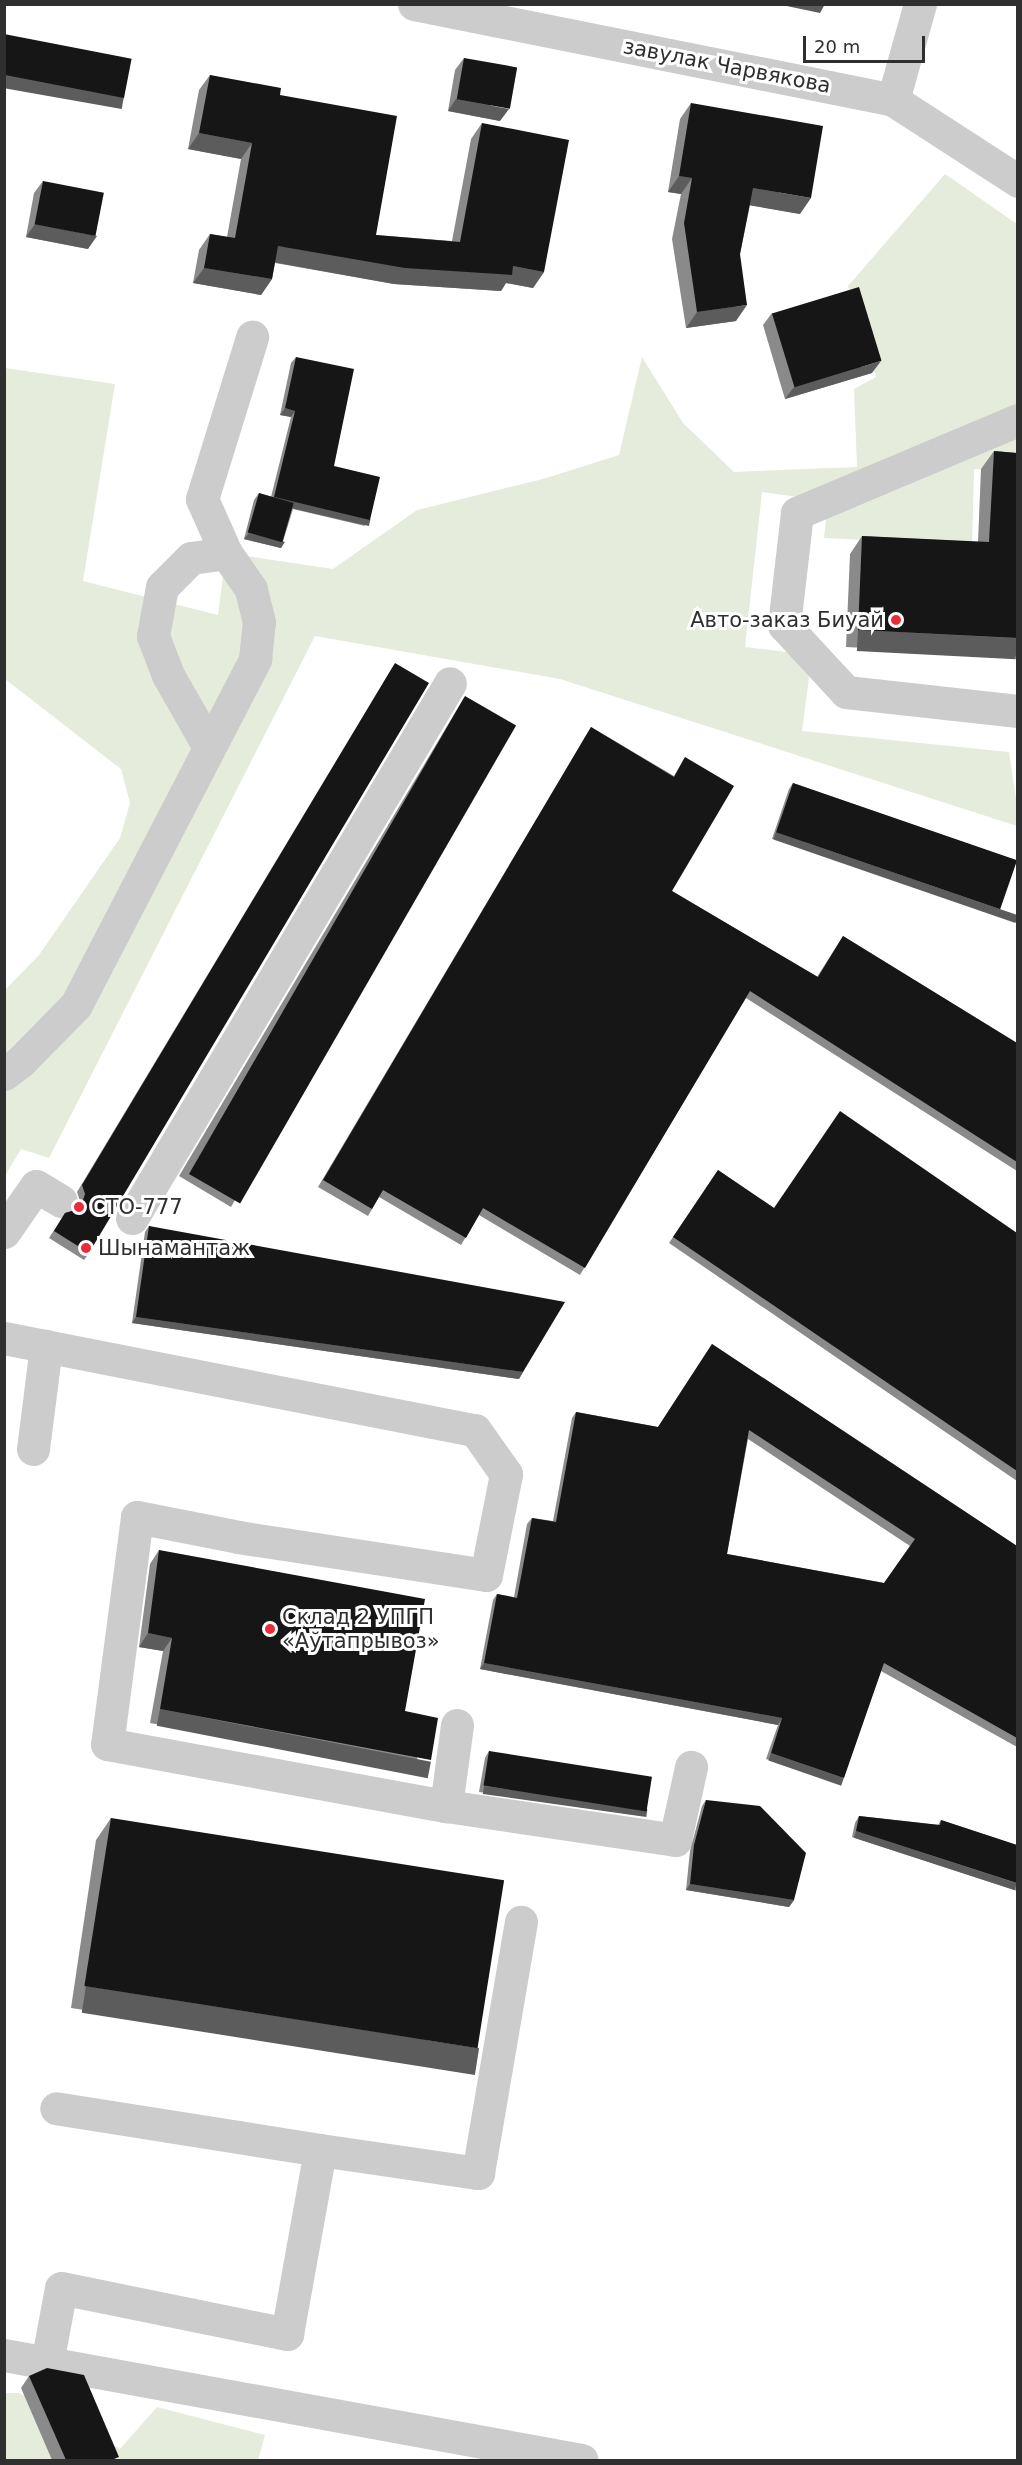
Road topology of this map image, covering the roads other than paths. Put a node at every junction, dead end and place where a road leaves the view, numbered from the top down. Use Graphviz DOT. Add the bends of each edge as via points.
graph roads {
  1 [pos="414,4"];
  2 [pos="920,4"];
  3 [pos="893,100"];
  4 [pos="1017,181"];
  5 [pos="252,337"];
  6 [pos="1017,420"];
  7 [pos="226,553"];
  8 [pos="450,682"];
  9 [pos="1017,711"];
  10 [pos="209,747"];
  11 [pos="4,1074"];
  12 [pos="62,1201"];
  13 [pos="132,1218"];
  14 [pos="4,1232"];
  15 [pos="4,1338"];
  16 [pos="46,1346"];
  17 [pos="33,1449"];
  18 [pos="457,1725"];
  19 [pos="691,1767"];
  20 [pos="446,1806"];
  21 [pos="521,1922"];
  22 [pos="56,2108"];
  23 [pos="320,2150"];
  24 [pos="4,2355"];
  25 [pos="47,2363"];
  26 [pos="582,2460"];
  1 -- 3 [label="street, завулак Чарвякова"];
  2 -- 3 [label="street"];
  3 -- 4 [label="street, завулак Чарвякова"];
  5 -- 7 [label="street" via="202,499"];
  6 -- 9 [label="street" via="797,513 784,625 846,692"];
  7 -- 10 [label="street" via="251,589 259,622 255,659"];
  7 -- 10 [label="street" via="190,558 162,587 153,636 168,675"];
  8 -- 13 [label="street"];
  10 -- 11 [label="street" via="76,1005"];
  12 -- 14 [label="street" via="36,1186"];
  15 -- 16 [label="street"];
  16 -- 17 [label="street"];
  16 -- 20 [label="street" via="475,1430 506,1474 486,1575 239,1537 137,1517 107,1744"];
  18 -- 20 [label="street"];
  19 -- 20 [label="street" via="675,1840"];
  21 -- 23 [label="street" via="478,2173"];
  22 -- 23 [label="street"];
  23 -- 25 [label="street" via="287,2334 61,2288"];
  24 -- 25 [label="street"];
  25 -- 26 [label="street"];
}
